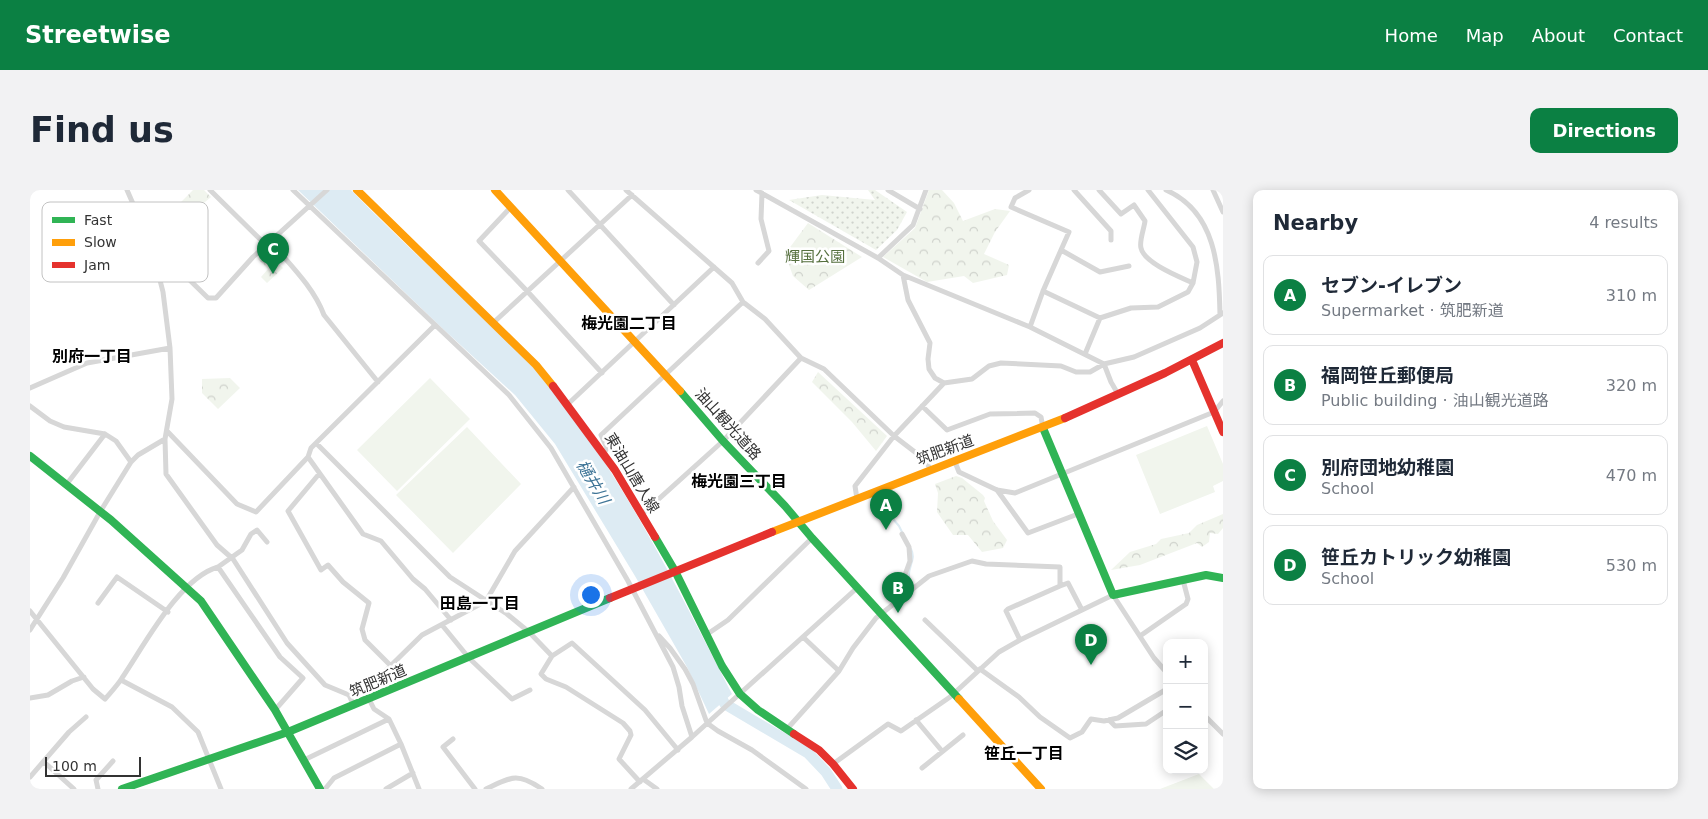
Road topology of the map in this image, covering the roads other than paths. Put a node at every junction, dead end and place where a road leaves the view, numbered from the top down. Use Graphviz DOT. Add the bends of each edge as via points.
graph roads {
  1 [pos="127,190"];
  2 [pos="210,190"];
  3 [pos="293,190"];
  4 [pos="327,190"];
  5 [pos="357,190"];
  6 [pos="495,190"];
  7 [pos="568,190"];
  8 [pos="626,190"];
  9 [pos="756,190"];
  10 [pos="888,190"];
  11 [pos="926,190"];
  12 [pos="1029,190"];
  13 [pos="1074,190"];
  14 [pos="1099,190"];
  15 [pos="1148,190"];
  16 [pos="1166,190"];
  17 [pos="1214,190"];
  18 [pos="762,193"];
  19 [pos="632,195"];
  20 [pos="132,202"];
  21 [pos="310,205"];
  22 [pos="511,207"];
  23 [pos="920,209"];
  24 [pos="1223,212"];
  25 [pos="599,224"];
  26 [pos="1111,240"];
  27 [pos="268,243"];
  28 [pos="1061,250"];
  29 [pos="878,258"];
  30 [pos="559,260"];
  31 [pos="758,263"];
  32 [pos="1129,266"];
  33 [pos="714,267"];
  34 [pos="903,275"];
  35 [pos="160,282"];
  36 [pos="192,282"];
  37 [pos="1193,283"];
  38 [pos="527,291"];
  39 [pos="1044,291"];
  40 [pos="743,302"];
  41 [pos="674,305"];
  42 [pos="1222,314"];
  43 [pos="1100,318"];
  44 [pos="493,323"];
  45 [pos="435,325"];
  46 [pos="1030,327"];
  47 [pos="634,342"];
  48 [pos="1223,343"];
  49 [pos="170,348"];
  50 [pos="1085,354"];
  51 [pos="801,358"];
  52 [pos="1192,360"];
  53 [pos="1104,364"];
  54 [pos="602,374"];
  55 [pos="666,374"];
  56 [pos="378,382"];
  57 [pos="944,383"];
  58 [pos="30,388"];
  59 [pos="1118,394"];
  60 [pos="1223,401"];
  61 [pos="568,404"];
  62 [pos="30,406"];
  63 [pos="922,406"];
  64 [pos="1214,412"];
  65 [pos="1042,428"];
  66 [pos="167,430"];
  67 [pos="1223,432"];
  68 [pos="105,434"];
  69 [pos="894,436"];
  70 [pos="165,439"];
  71 [pos="723,441"];
  72 [pos="316,443"];
  73 [pos="604,453"];
  74 [pos="30,456"];
  75 [pos="308,457"];
  76 [pos="131,462"];
  77 [pos="955,462"];
  78 [pos="930,470"];
  79 [pos="319,474"];
  80 [pos="1062,474"];
  81 [pos="66,485"];
  82 [pos="574,487"];
  83 [pos="997,490"];
  84 [pos="857,499"];
  85 [pos="100,512"];
  86 [pos="1078,514"];
  87 [pos="641,515"];
  88 [pos="798,522"];
  89 [pos="902,534"];
  90 [pos="812,538"];
  91 [pos="267,542"];
  92 [pos="231,557"];
  93 [pos="218,567"];
  94 [pos="673,572"];
  95 [pos="1223,578"];
  96 [pos="1183,580"];
  97 [pos="1060,586"];
  98 [pos="185,588"];
  99 [pos="857,588"];
  100 [pos="632,590"];
  101 [pos="1113,595"];
  102 [pos="904,596"];
  103 [pos="486,601"];
  104 [pos="98,603"];
  105 [pos="1082,610"];
  106 [pos="30,611"];
  107 [pos="168,612"];
  108 [pos="881,613"];
  109 [pos="37,620"];
  110 [pos="451,620"];
  111 [pos="925,620"];
  112 [pos="442,625"];
  113 [pos="30,630"];
  114 [pos="654,631"];
  115 [pos="529,632"];
  116 [pos="706,635"];
  117 [pos="1140,636"];
  118 [pos="803,637"];
  119 [pos="1020,640"];
  120 [pos="552,656"];
  121 [pos="469,658"];
  122 [pos="391,666"];
  123 [pos="1163,668"];
  124 [pos="979,670"];
  125 [pos="839,671"];
  126 [pos="84,677"];
  127 [pos="121,680"];
  128 [pos="530,690"];
  129 [pos="1163,691"];
  130 [pos="954,692"];
  131 [pos="738,696"];
  132 [pos="30,698"];
  133 [pos="373,698"];
  134 [pos="354,706"];
  135 [pos="275,710"];
  136 [pos="1163,713"];
  137 [pos="86,716"];
  138 [pos="389,718"];
  139 [pos="1208,719"];
  140 [pos="916,720"];
  141 [pos="1109,720"];
  142 [pos="709,721"];
  143 [pos="787,729"];
  144 [pos="288,732"];
  145 [pos="963,734"];
  146 [pos="1223,734"];
  147 [pos="692,737"];
  148 [pos="453,739"];
  149 [pos="402,744"];
  150 [pos="678,750"];
  151 [pos="942,751"];
  152 [pos="208,759"];
  153 [pos="304,760"];
  154 [pos="113,761"];
  155 [pos="44,762"];
  156 [pos="833,764"];
  157 [pos="922,768"];
  158 [pos="413,773"];
  159 [pos="30,777"];
  160 [pos="641,781"];
  161 [pos="74,789"];
  162 [pos="98,789"];
  163 [pos="122,789"];
  164 [pos="220,789"];
  165 [pos="320,789"];
  166 [pos="325,789"];
  167 [pos="386,789"];
  168 [pos="418,789"];
  169 [pos="475,789"];
  170 [pos="486,789"];
  171 [pos="542,789"];
  172 [pos="631,789"];
  173 [pos="657,789"];
  174 [pos="806,789"];
  175 [pos="853,789"];
  176 [pos="1041,789"];
  1 -- 20 [label="street"];
  2 -- 27 [label="street"];
  3 -- 21 [label="street"];
  4 -- 21 [label="street"];
  5 -- 44 [label="street, 東油山唐人線"];
  6 -- 22 [label="street, 油山観光道路"];
  7 -- 25 [label="street"];
  8 -- 19 [label="street"];
  9 -- 18 [label="street"];
  10 -- 23 [label="street"];
  11 -- 23 [label="street"];
  12 -- 28 [label="street" via="1015,198 1011,207 1069,232"];
  13 -- 26 [label="street" via="1111,231"];
  14 -- 37 [label="street" via="1121,214 1134,205 1145,221 1140,247 1143,255"];
  15 -- 37 [label="street" via="1193,248 1197,262"];
  16 -- 42 [label="street" via="1192,206 1210,235"];
  17 -- 24 [label="street"];
  18 -- 29 [label="street"];
  18 -- 31 [label="street" via="761,219 769,251"];
  19 -- 25 [label="street"];
  19 -- 33 [label="street"];
  21 -- 27 [label="street"];
  21 -- 45 [label="street"];
  22 -- 30 [label="street, 油山観光道路"];
  22 -- 38 [label="street" via="478,241"];
  23 -- 29 [label="street" via="913,225"];
  25 -- 30 [label="street"];
  25 -- 41 [label="street"];
  27 -- 36 [label="street" via="216,298 208,298"];
  27 -- 56 [label="street" via="300,276 319,302 324,315"];
  28 -- 32 [label="street" via="1100,272"];
  28 -- 39 [label="street"];
  29 -- 34 [label="street"];
  30 -- 38 [label="street"];
  30 -- 47 [label="street, 油山観光道路"];
  33 -- 40 [label="street" via="732,283"];
  33 -- 41 [label="street"];
  34 -- 46 [label="street"];
  34 -- 57 [label="street" via="908,300 930,343 929,369"];
  35 -- 49 [label="street"];
  37 -- 43 [label="street" via="1188,292 1158,306 1131,308"];
  38 -- 44 [label="street"];
  38 -- 54 [label="street"];
  39 -- 43 [label="street"];
  39 -- 46 [label="street"];
  40 -- 51 [label="street" via="765,319"];
  40 -- 55 [label="street"];
  41 -- 47 [label="street"];
  42 -- 53 [label="street" via="1200,328 1134,357"];
  43 -- 50 [label="street"];
  44 -- 61 [label="street, 東油山唐人線" via="536,365"];
  45 -- 56 [label="street"];
  45 -- 82 [label="street" via="509,395 551,448"];
  46 -- 50 [label="street"];
  47 -- 54 [label="street"];
  47 -- 55 [label="street, 油山観光道路"];
  48 -- 52 [label="street, 筑肥新道"];
  49 -- 58 [label="street" via="87,363"];
  49 -- 66 [label="street" via="172,399"];
  50 -- 53 [label="street"];
  51 -- 69 [label="street" via="824,370"];
  51 -- 71 [label="street"];
  52 -- 59 [label="street, 筑肥新道"];
  52 -- 64 [label="street"];
  53 -- 57 [label="street" via="1090,372 1076,372 1061,366 1001,363 988,366 972,379"];
  53 -- 59 [label="street"];
  54 -- 61 [label="street"];
  55 -- 71 [label="street, 油山観光道路"];
  55 -- 73 [label="street" via="601,435 607,448"];
  56 -- 72 [label="street"];
  57 -- 63 [label="street"];
  59 -- 65 [label="street, 筑肥新道"];
  60 -- 64 [label="street"];
  61 -- 73 [label="street, 東油山唐人線"];
  62 -- 68 [label="street" via="64,427"];
  63 -- 65 [label="street" via="947,430 990,414 1035,413 1041,418"];
  63 -- 69 [label="street"];
  64 -- 67 [label="street"];
  64 -- 80 [label="street"];
  65 -- 77 [label="street, 筑肥新道"];
  65 -- 80 [label="street"];
  66 -- 70 [label="street"];
  66 -- 75 [label="street" via="237,504 256,512"];
  68 -- 76 [label="street" via="116,441"];
  68 -- 81 [label="street"];
  69 -- 78 [label="street" via="924,459"];
  69 -- 84 [label="street" via="855,486"];
  70 -- 76 [label="street"];
  70 -- 92 [label="street" via="166,474 217,545"];
  71 -- 87 [label="street"];
  71 -- 88 [label="street, 油山観光道路"];
  72 -- 75 [label="street"];
  72 -- 103 [label="street" via="450,577"];
  73 -- 87 [label="street, 東油山唐人線"];
  74 -- 81 [label="street"];
  75 -- 79 [label="street"];
  76 -- 85 [label="street"];
  77 -- 78 [label="street, 筑肥新道"];
  77 -- 83 [label="street" via="959,472"];
  78 -- 84 [label="street, 筑肥新道"];
  79 -- 110 [label="street" via="363,534 381,541"];
  79 -- 122 [label="street" via="288,511 321,570 328,565 369,603 362,629 365,640"];
  80 -- 83 [label="street" via="1015,493"];
  80 -- 86 [label="street"];
  81 -- 85 [label="street"];
  82 -- 100 [label="street"];
  82 -- 103 [label="street" via="515,551"];
  83 -- 86 [label="street" via="1028,533"];
  84 -- 88 [label="street, 筑肥新道"];
  85 -- 98 [label="street"];
  85 -- 109 [label="street"];
  86 -- 101 [label="street"];
  87 -- 94 [label="street, 東油山唐人線"];
  88 -- 90 [label="street, 油山観光道路"];
  88 -- 94 [label="street, 筑肥新道"];
  89 -- 102 [label="street" via="909,547 910,561 902,583"];
  90 -- 99 [label="street, 油山観光道路"];
  90 -- 116 [label="street" via="728,620"];
  91 -- 92 [label="street" via="257,530 242,550"];
  92 -- 93 [label="street"];
  92 -- 134 [label="street" via="287,643 326,685 349,695"];
  93 -- 98 [label="street"];
  93 -- 135 [label="street" via="280,657 303,678"];
  94 -- 100 [label="street, 筑肥新道"];
  94 -- 116 [label="street, 東油山唐人線"];
  95 -- 96 [label="street" via="1206,575"];
  96 -- 101 [label="street"];
  96 -- 117 [label="street" via="1188,599 1186,604"];
  97 -- 102 [label="street" via="1060,568 972,562 929,576"];
  97 -- 105 [label="street" via="1068,583"];
  97 -- 119 [label="street" via="1006,611"];
  98 -- 107 [label="street"];
  98 -- 135 [label="street" via="201,601"];
  99 -- 108 [label="street, 油山観光道路"];
  99 -- 118 [label="street"];
  100 -- 114 [label="street"];
  100 -- 115 [label="street, 筑肥新道"];
  101 -- 105 [label="street"];
  101 -- 117 [label="street"];
  102 -- 108 [label="street"];
  103 -- 110 [label="street"];
  103 -- 115 [label="street"];
  104 -- 107 [label="street" via="117,577"];
  105 -- 119 [label="street"];
  106 -- 109 [label="street"];
  107 -- 127 [label="street"];
  108 -- 125 [label="street"];
  108 -- 130 [label="street, 油山観光道路"];
  109 -- 113 [label="street"];
  109 -- 126 [label="street"];
  110 -- 112 [label="street"];
  111 -- 124 [label="street"];
  112 -- 121 [label="street"];
  112 -- 122 [label="street" via="422,636"];
  114 -- 142 [label="street" via="685,670"];
  114 -- 147 [label="street" via="673,666"];
  115 -- 120 [label="street"];
  115 -- 121 [label="street, 筑肥新道"];
  116 -- 131 [label="street, 東油山唐人線"];
  117 -- 123 [label="street"];
  118 -- 125 [label="street"];
  118 -- 131 [label="street"];
  119 -- 124 [label="street" via="999,652"];
  120 -- 150 [label="street" via="572,643 646,710"];
  120 -- 160 [label="street" via="541,674 546,679 566,686 623,723 630,731 619,758"];
  121 -- 128 [label="street" via="512,698"];
  121 -- 133 [label="street, 筑肥新道"];
  122 -- 133 [label="street" via="371,685"];
  124 -- 130 [label="street"];
  124 -- 141 [label="street" via="1070,738 1082,732 1091,719"];
  125 -- 143 [label="street"];
  126 -- 127 [label="street" via="105,699"];
  126 -- 132 [label="street" via="48,695"];
  127 -- 152 [label="street" via="172,707 198,732"];
  129 -- 141 [label="street"];
  130 -- 140 [label="street"];
  130 -- 176 [label="street, 油山観光道路"];
  131 -- 142 [label="street"];
  131 -- 143 [label="street, 東油山唐人線"];
  133 -- 134 [label="street, 筑肥新道"];
  133 -- 138 [label="street" via="374,709"];
  134 -- 144 [label="street, 筑肥新道"];
  135 -- 144 [label="street"];
  136 -- 141 [label="street" via="1146,724 1115,726"];
  137 -- 155 [label="street"];
  138 -- 149 [label="street"];
  138 -- 153 [label="street"];
  139 -- 146 [label="street"];
  140 -- 151 [label="street"];
  140 -- 156 [label="street" via="901,731 888,724"];
  142 -- 147 [label="street"];
  142 -- 174 [label="street" via="718,731 752,750"];
  143 -- 156 [label="street, 東油山唐人線" via="819,750"];
  144 -- 152 [label="street, 筑肥新道"];
  144 -- 153 [label="street"];
  145 -- 151 [label="street"];
  147 -- 150 [label="street"];
  148 -- 169 [label="street" via="443,747"];
  149 -- 158 [label="street"];
  149 -- 166 [label="street" via="334,778"];
  150 -- 160 [label="street"];
  151 -- 157 [label="street"];
  152 -- 163 [label="street, 筑肥新道"];
  152 -- 164 [label="street"];
  153 -- 165 [label="street"];
  154 -- 162 [label="street" via="96,780"];
  155 -- 159 [label="street"];
  155 -- 161 [label="street"];
  156 -- 175 [label="street, 東油山唐人線"];
  158 -- 167 [label="street"];
  158 -- 168 [label="street"];
  160 -- 172 [label="street"];
  160 -- 173 [label="street"];
  170 -- 171 [label="street" via="510,777 528,780"];
}
